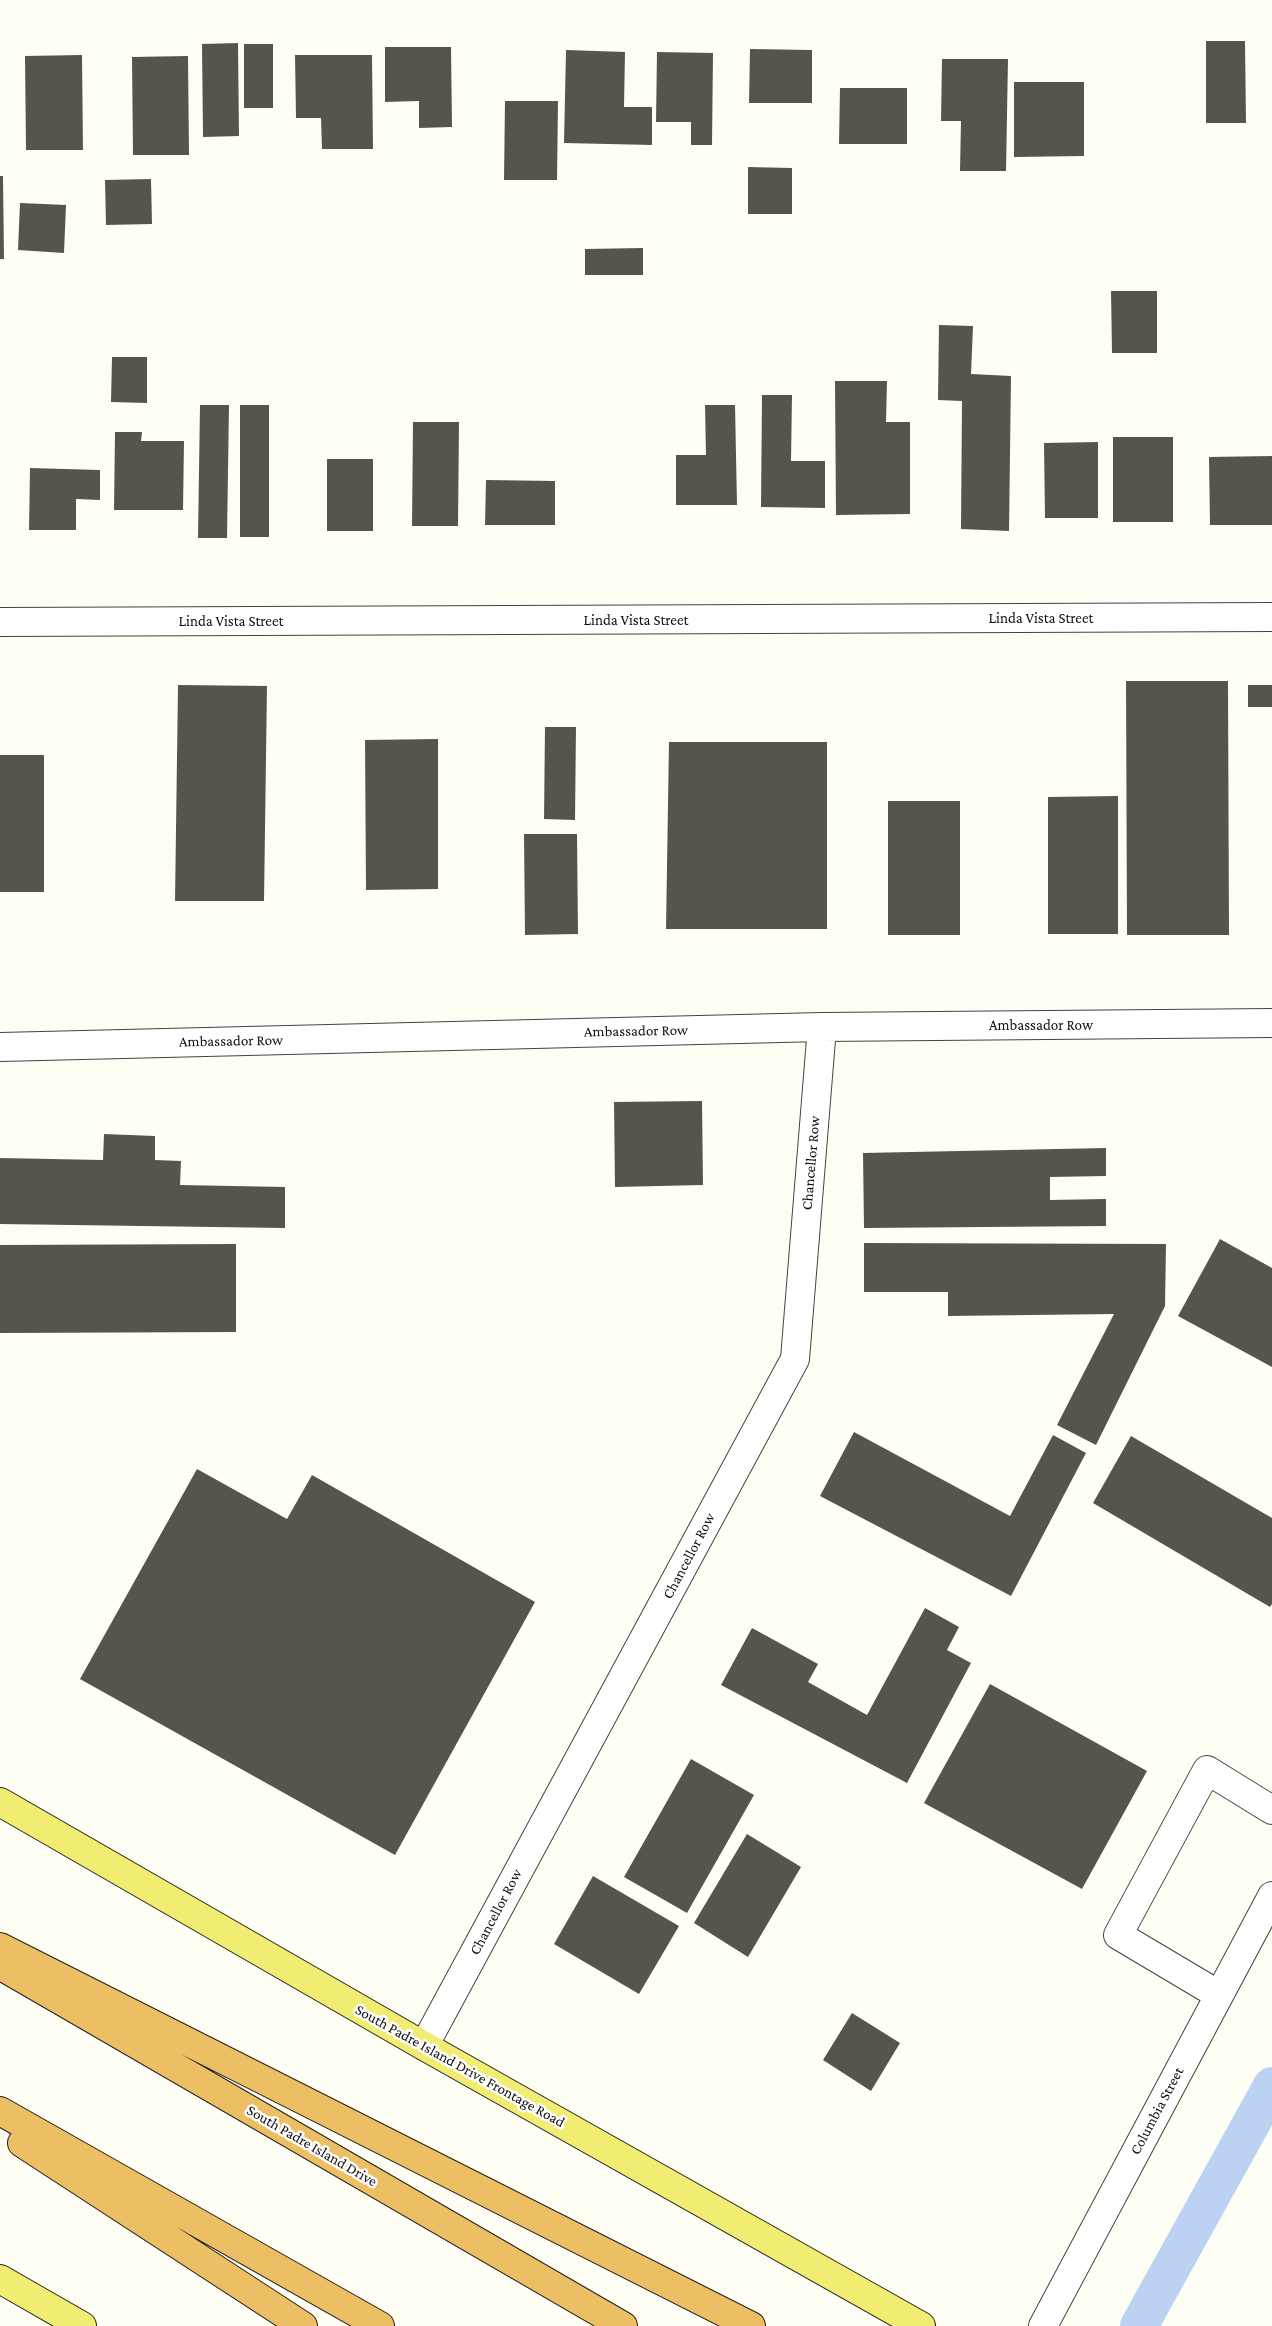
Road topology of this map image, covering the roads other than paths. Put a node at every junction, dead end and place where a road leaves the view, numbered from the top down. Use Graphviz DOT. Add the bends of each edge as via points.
graph roads {
  1 [pos="1272,618"];
  2 [pos="0,622"];
  3 [pos="1272,1023"];
  4 [pos="822,1026"];
  5 [pos="0,1047"];
  6 [pos="0,1802"];
  7 [pos="1272,1810"];
  8 [pos="1272,1896"];
  9 [pos="0,1947"];
  10 [pos="0,1966"];
  11 [pos="1220,1995"];
  12 [pos="424,2046"];
  13 [pos="0,2111"];
  14 [pos="0,2129"];
  15 [pos="0,2279"];
  16 [pos="52,2319"];
  17 [pos="82,2326"];
  18 [pos="303,2326"];
  19 [pos="380,2326"];
  20 [pos="623,2326"];
  21 [pos="751,2326"];
  22 [pos="921,2326"];
  23 [pos="1043,2326"];
  1 -- 2 [label="street, Linda Vista Street"];
  3 -- 4 [label="street, Ambassador Row"];
  4 -- 5 [label="street, Ambassador Row"];
  4 -- 12 [label="street, Chancellor Row" via="795,1359"];
  6 -- 12 [label="main road, South Padre Island Drive Frontage Road"];
  7 -- 11 [label="street" via="1207,1770 1118,1936"];
  8 -- 11 [label="street, Columbia Street"];
  9 -- 21 [label="highway"];
  10 -- 20 [label="highway, South Padre Island Drive"];
  11 -- 23 [label="street, Columbia Street"];
  12 -- 22 [label="main road, South Padre Island Drive Frontage Road"];
  13 -- 19 [label="highway"];
  14 -- 18 [label="highway"];
  15 -- 16 [label="main road"];
  16 -- 17 [label="main road"];
}
